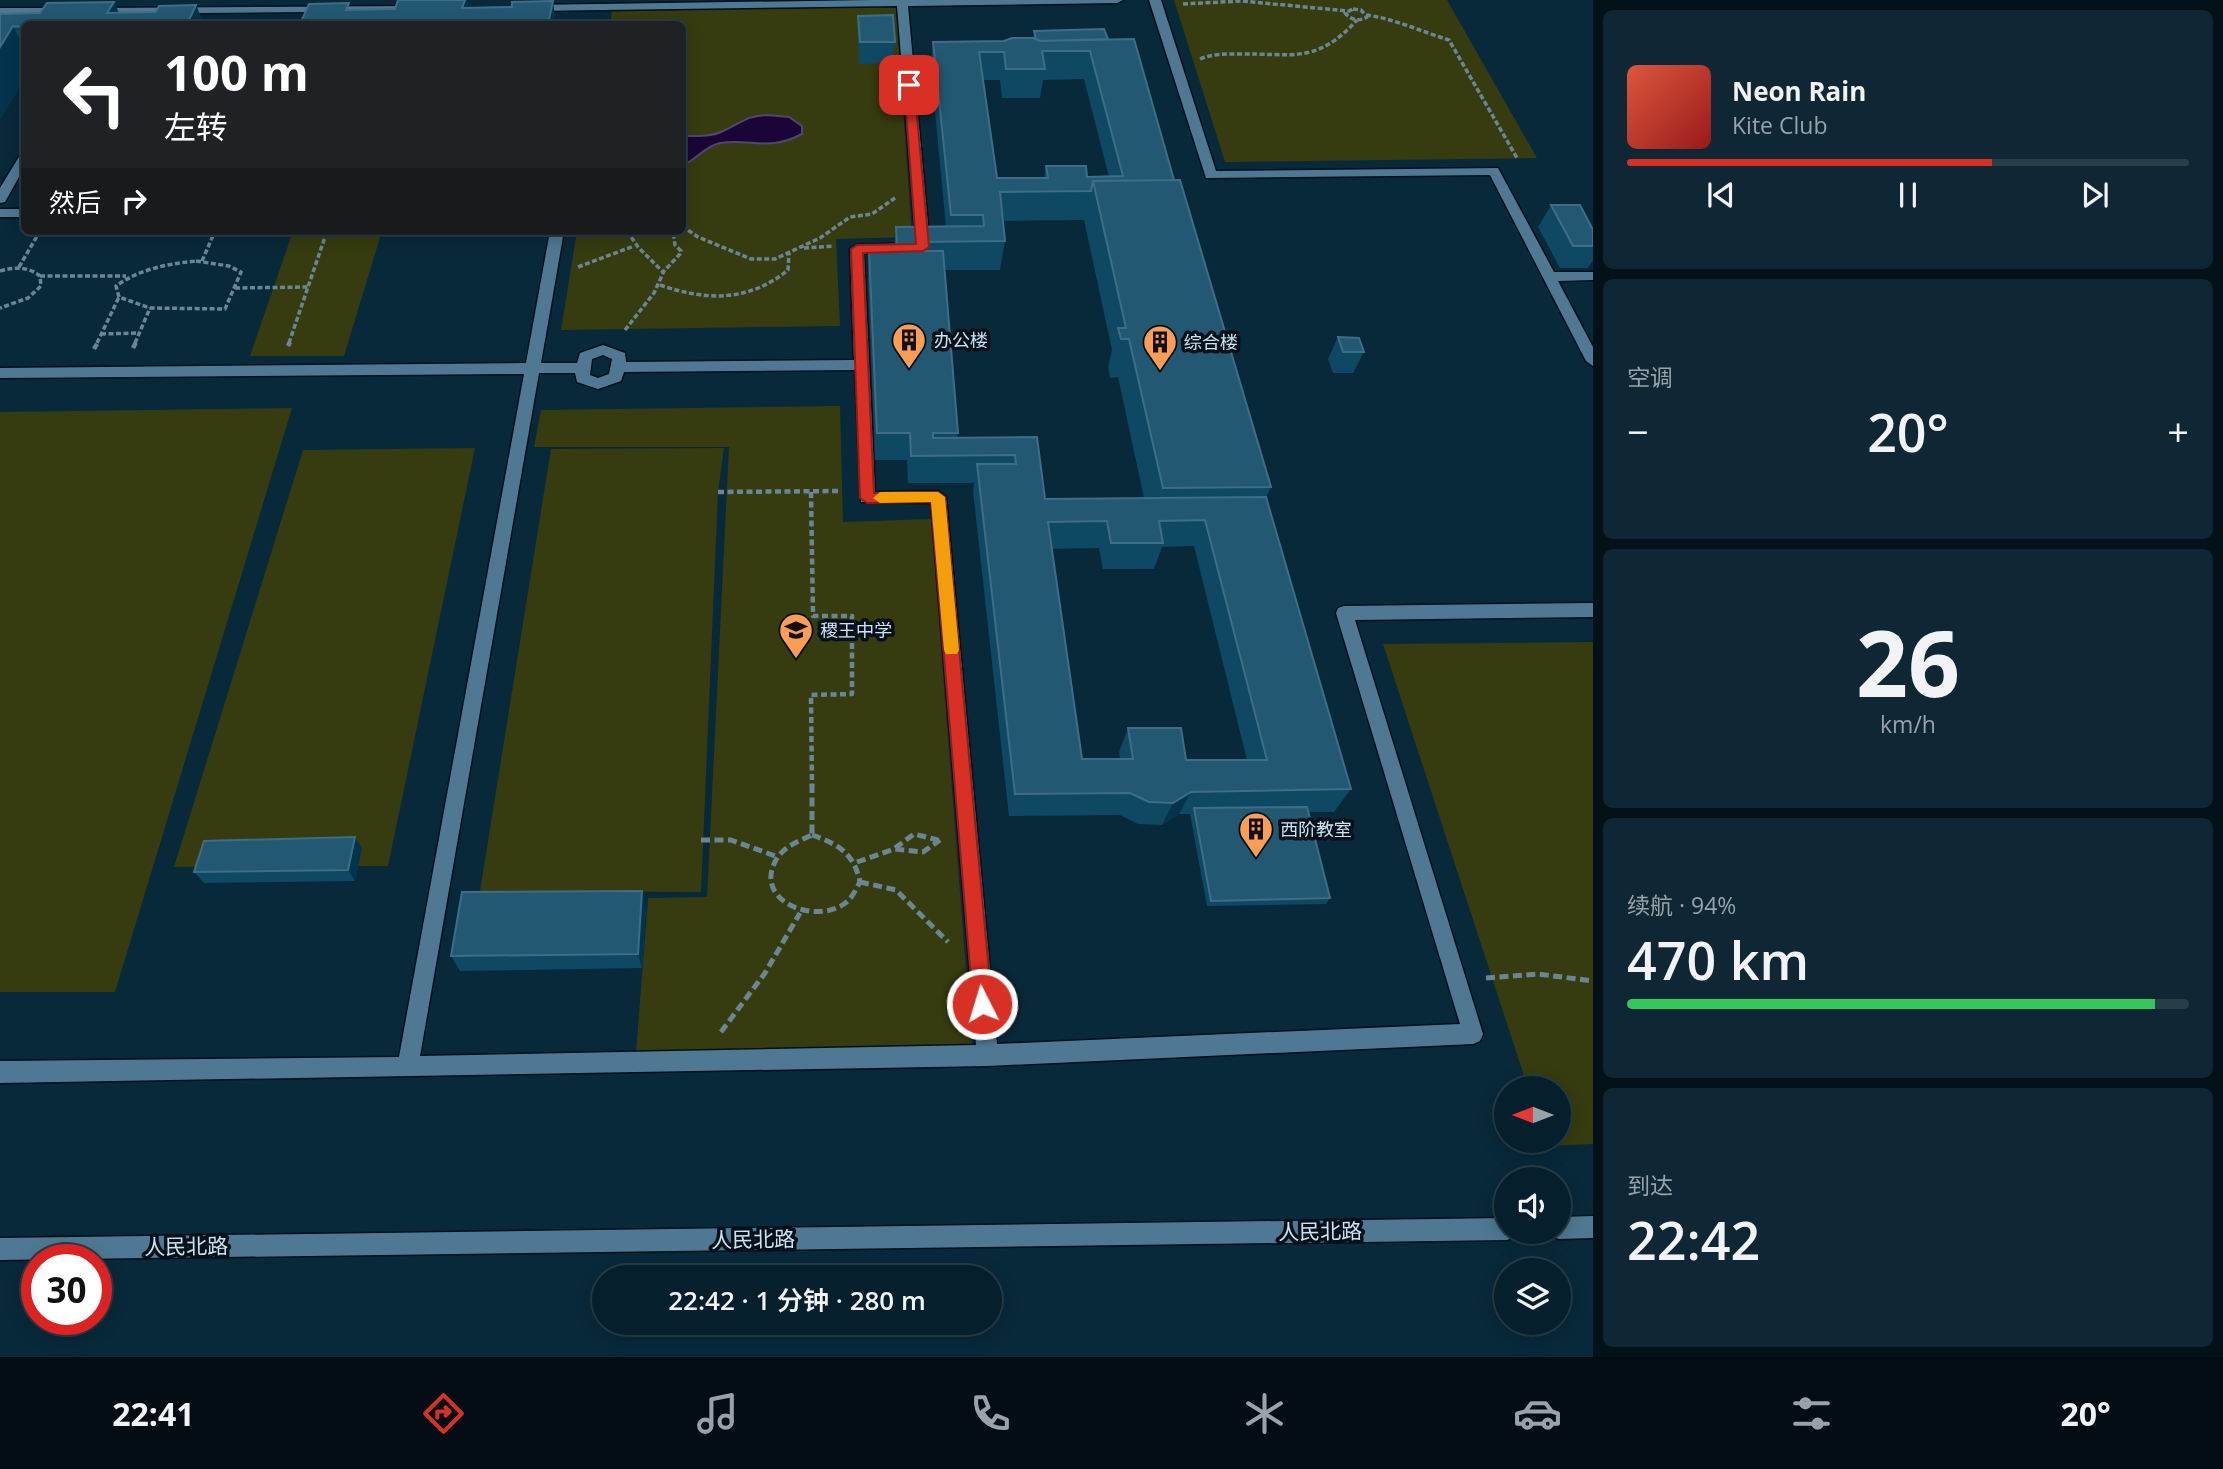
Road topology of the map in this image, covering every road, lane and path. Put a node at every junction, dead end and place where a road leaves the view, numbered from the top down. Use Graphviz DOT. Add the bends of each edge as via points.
graph roads {
  1 [pos="1117,0"];
  2 [pos="1156,3"];
  3 [pos="902,4"];
  4 [pos="514,8"];
  5 [pos="430,9"];
  6 [pos="278,10"];
  7 [pos="1348,10"];
  8 [pos="69,11"];
  9 [pos="83,11"];
  10 [pos="0,12"];
  11 [pos="1367,15"];
  12 [pos="1357,20"];
  13 [pos="272,21"];
  14 [pos="1178,71"];
  15 [pos="1517,159"];
  16 [pos="21,163"];
  17 [pos="898,196"];
  18 [pos="0,199"];
  19 [pos="0,213"];
  20 [pos="21,214"];
  21 [pos="686,229"];
  22 [pos="38,235"];
  23 [pos="213,235"];
  24 [pos="326,235"];
  25 [pos="556,235"];
  26 [pos="629,235"];
  27 [pos="673,235"];
  28 [pos="634,246"];
  29 [pos="857,249"];
  30 [pos="797,250"];
  31 [pos="789,253"];
  32 [pos="202,261"];
  33 [pos="19,267"];
  34 [pos="0,271"];
  35 [pos="550,272"];
  36 [pos="663,272"];
  37 [pos="40,276"];
  38 [pos="126,276"];
  39 [pos="1593,276"];
  40 [pos="1549,277"];
  41 [pos="660,285"];
  42 [pos="308,287"];
  43 [pos="236,288"];
  44 [pos="119,297"];
  45 [pos="0,308"];
  46 [pos="150,308"];
  47 [pos="625,330"];
  48 [pos="139,333"];
  49 [pos="101,334"];
  50 [pos="1593,361"];
  51 [pos="861,365"];
  52 [pos="618,367"];
  53 [pos="533,368"];
  54 [pos="583,368"];
  55 [pos="279,370"];
  56 [pos="83,372"];
  57 [pos="122,372"];
  58 [pos="0,373"];
  59 [pos="867,490"];
  60 [pos="718,492"];
  61 [pos="811,492"];
  62 [pos="1593,610"];
  63 [pos="813,835"];
  64 [pos="701,840"];
  65 [pos="938,840"];
  66 [pos="968,840"];
  67 [pos="894,849"];
  68 [pos="778,857"];
  69 [pos="857,862"];
  70 [pos="860,882"];
  71 [pos="800,913"];
  72 [pos="978,954"];
  73 [pos="1457,979"];
  74 [pos="1593,981"];
  75 [pos="987,1055"];
  76 [pos="699,1061"];
  77 [pos="408,1067"];
  78 [pos="0,1072"];
  79 [pos="1593,1227"];
  80 [pos="1571,1228"];
  81 [pos="1494,1229"];
  82 [pos="0,1249"];
  1 -- 3 [label="street"];
  2 -- 7 [label="path" via="1231,1"];
  2 -- 14 [label="street"];
  3 -- 4 [label="street" via="596,12"];
  3 -- 29 [label="street" via="923,247"];
  5 -- 6 [label="street"];
  6 -- 9 [label="street"];
  6 -- 13 [label="street"];
  7 -- 11 [label="path"];
  7 -- 12 [label="path" via="1345,13"];
  8 -- 10 [label="street"];
  11 -- 12 [label="path"];
  11 -- 15 [label="path" via="1449,40"];
  12 -- 14 [label="path" via="1343,38 1318,53 1208,55"];
  14 -- 40 [label="street" via="1211,175 1494,171"];
  16 -- 18 [label="street"];
  17 -- 30 [label="path" via="872,214 850,217"];
  19 -- 20 [label="street"];
  21 -- 31 [label="path" via="751,259 775,259"];
  22 -- 33 [label="path"];
  23 -- 32 [label="path"];
  24 -- 42 [label="path"];
  25 -- 35 [label="street"];
  26 -- 28 [label="path"];
  27 -- 36 [label="path" via="680,257"];
  28 -- 35 [label="path" via="566,271"];
  28 -- 36 [label="path"];
  29 -- 30 [label="path" via="819,245"];
  29 -- 51 [label="street"];
  30 -- 31 [label="path"];
  31 -- 41 [label="path" via="788,271 774,284 751,294 730,298 677,292"];
  32 -- 38 [label="path"];
  32 -- 43 [label="path" via="233,265 241,271"];
  33 -- 34 [label="path"];
  33 -- 37 [label="path"];
  35 -- 53 [label="street"];
  36 -- 41 [label="path"];
  37 -- 38 [label="path"];
  37 -- 45 [label="path" via="41,286 28,298"];
  38 -- 44 [label="path" via="116,286"];
  39 -- 40 [label="street"];
  40 -- 50 [label="street"];
  41 -- 47 [label="path" via="633,313"];
  42 -- 43 [label="path"];
  42 -- 55 [label="path"];
  43 -- 46 [label="path" via="225,309"];
  44 -- 46 [label="path"];
  44 -- 49 [label="path"];
  46 -- 48 [label="path"];
  48 -- 49 [label="path"];
  48 -- 57 [label="path"];
  49 -- 56 [label="path"];
  51 -- 52 [label="street"];
  51 -- 59 [label="street"];
  52 -- 54 [label="street" via="616,377 598,384 582,377"];
  52 -- 54 [label="street" via="620,356 603,350 586,356"];
  53 -- 54 [label="street"];
  53 -- 55 [label="street"];
  53 -- 77 [label="street"];
  55 -- 57 [label="street"];
  56 -- 57 [label="street"];
  56 -- 58 [label="street"];
  59 -- 61 [label="path"];
  59 -- 66 [label="street" via="867,498 938,497"];
  60 -- 61 [label="path"];
  61 -- 63 [label="path" via="813,616 852,616 852,694 811,695"];
  62 -- 73 [label="street" via="1344,613"];
  63 -- 68 [label="path"];
  63 -- 69 [label="path" via="838,844"];
  64 -- 68 [label="path" via="731,840"];
  65 -- 66 [label="path"];
  65 -- 67 [label="path" via="923,852"];
  65 -- 67 [label="path" via="914,834"];
  66 -- 72 [label="street"];
  67 -- 69 [label="path"];
  68 -- 71 [label="path" via="771,877 780,900"];
  69 -- 70 [label="path"];
  70 -- 71 [label="path" via="845,904 823,912"];
  70 -- 72 [label="path" via="896,890 947,942"];
  71 -- 76 [label="path" via="765,973"];
  72 -- 75 [label="street"];
  73 -- 74 [label="path" via="1538,974"];
  73 -- 75 [label="street" via="1473,1034"];
  75 -- 76 [label="street"];
  76 -- 77 [label="street"];
  77 -- 78 [label="street"];
  79 -- 80 [label="street"];
  81 -- 82 [label="street, 人民北路"];
}
